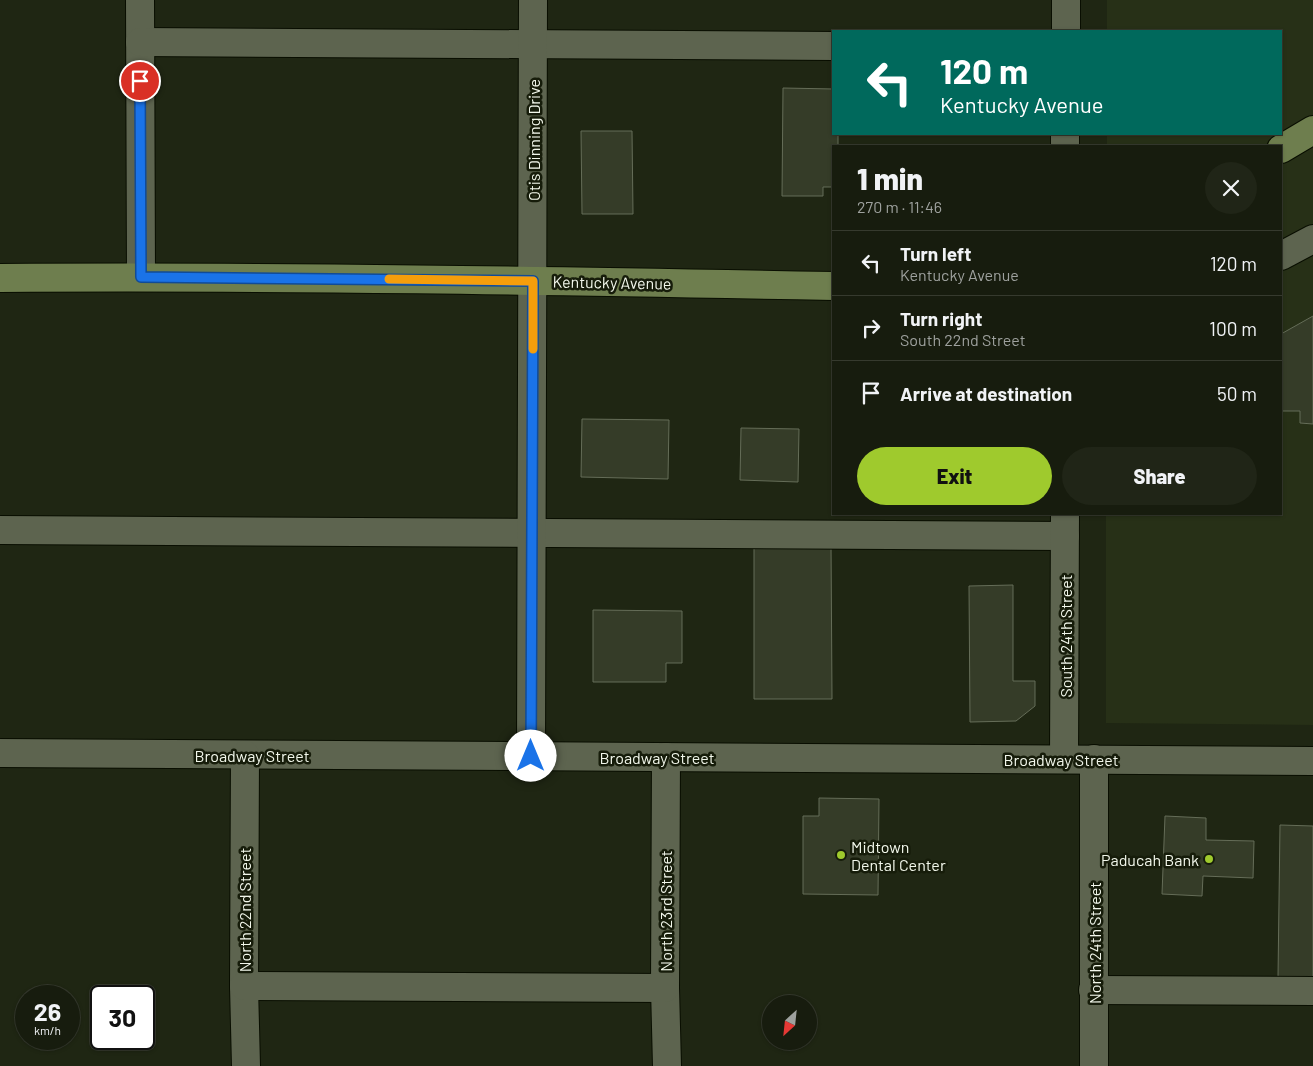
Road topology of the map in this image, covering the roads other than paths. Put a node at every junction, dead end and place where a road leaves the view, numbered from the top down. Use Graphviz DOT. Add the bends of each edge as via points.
graph roads {
  1 [pos="140,0"];
  2 [pos="533,0"];
  3 [pos="1066,0"];
  4 [pos="1066,30"];
  5 [pos="140,42"];
  6 [pos="533,44"];
  7 [pos="832,46"];
  8 [pos="1313,130"];
  9 [pos="1282,148"];
  10 [pos="1313,239"];
  11 [pos="1282,255"];
  12 [pos="141,277"];
  13 [pos="0,278"];
  14 [pos="533,281"];
  15 [pos="832,286"];
  16 [pos="1065,525"];
  17 [pos="0,530"];
  18 [pos="532,533"];
  19 [pos="0,753"];
  20 [pos="245,755"];
  21 [pos="531,756"];
  22 [pos="666,757"];
  23 [pos="1064,759"];
  24 [pos="1094,759"];
  25 [pos="1313,761"];
  26 [pos="244,986"];
  27 [pos="665,988"];
  28 [pos="1094,990"];
  29 [pos="1313,991"];
  30 [pos="246,1066"];
  31 [pos="667,1066"];
  32 [pos="1094,1066"];
  1 -- 5 [label="street"];
  2 -- 6 [label="street, Otis Dinning Drive"];
  3 -- 4 [label="street"];
  5 -- 6 [label="street"];
  5 -- 12 [label="street"];
  6 -- 7 [label="street"];
  6 -- 14 [label="street, Otis Dinning Drive"];
  8 -- 9 [label="main road"];
  10 -- 11 [label="street"];
  12 -- 13 [label="main road, Kentucky Avenue"];
  12 -- 14 [label="main road, Kentucky Avenue"];
  14 -- 15 [label="main road, Kentucky Avenue"];
  14 -- 18 [label="street, Otis Dinning Drive"];
  16 -- 18 [label="street"];
  16 -- 23 [label="street, South 24th Street"];
  17 -- 18 [label="street"];
  18 -- 21 [label="street, Otis Dinning Drive"];
  19 -- 20 [label="street, Broadway Street"];
  20 -- 21 [label="street, Broadway Street"];
  20 -- 26 [label="street, North 22nd Street"];
  21 -- 22 [label="street, Broadway Street"];
  22 -- 23 [label="street, Broadway Street"];
  22 -- 27 [label="street, North 23rd Street"];
  23 -- 24 [label="street, Broadway Street"];
  24 -- 25 [label="street, Broadway Street"];
  24 -- 28 [label="street, North 24th Street"];
  26 -- 27 [label="street"];
  26 -- 30 [label="street, North 22nd Street"];
  27 -- 31 [label="street, North 23rd Street"];
  28 -- 29 [label="street"];
  28 -- 32 [label="street, North 24th Street"];
}
